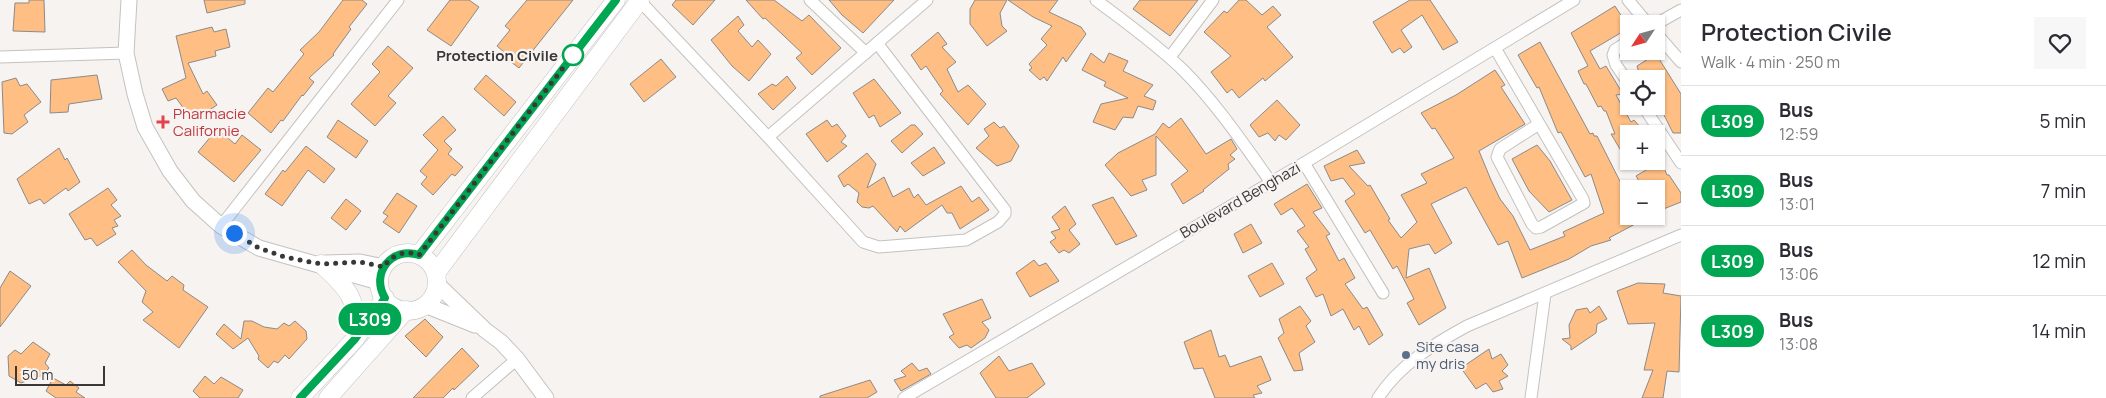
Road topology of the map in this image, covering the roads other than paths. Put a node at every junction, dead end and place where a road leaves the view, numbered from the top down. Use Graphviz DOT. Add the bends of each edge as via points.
graph roads {
  1 [pos="129,0"];
  2 [pos="398,0"];
  3 [pos="616,0"];
  4 [pos="639,0"];
  5 [pos="810,0"];
  6 [pos="927,0"];
  7 [pos="1096,0"];
  8 [pos="1213,0"];
  9 [pos="1574,0"];
  10 [pos="1628,0"];
  11 [pos="1681,10"];
  12 [pos="1640,15"];
  13 [pos="1665,19"];
  14 [pos="877,43"];
  15 [pos="1665,43"];
  16 [pos="1620,47"];
  17 [pos="1495,48"];
  18 [pos="126,53"];
  19 [pos="866,53"];
  20 [pos="0,57"];
  21 [pos="1170,57"];
  22 [pos="1681,62"];
  23 [pos="1620,71"];
  24 [pos="1649,115"];
  25 [pos="1539,124"];
  26 [pos="768,137"];
  27 [pos="1304,163"];
  28 [pos="1681,163"];
  29 [pos="1270,181"];
  30 [pos="221,226"];
  31 [pos="1681,235"];
  32 [pos="1676,243"];
  33 [pos="419,255"];
  34 [pos="321,264"];
  35 [pos="436,278"];
  36 [pos="383,282"];
  37 [pos="1383,293"];
  38 [pos="1545,294"];
  39 [pos="425,305"];
  40 [pos="406,310"];
  41 [pos="485,330"];
  42 [pos="355,339"];
  43 [pos="517,359"];
  44 [pos="300,398"];
  45 [pos="328,398"];
  46 [pos="472,398"];
  47 [pos="546,398"];
  48 [pos="904,398"];
  49 [pos="1378,398"];
  50 [pos="1531,398"];
  1 -- 18 [label="main road"];
  2 -- 30 [label="street"];
  3 -- 33 [label="main road"];
  4 -- 26 [label="street"];
  4 -- 35 [label="main road"];
  5 -- 19 [label="street"];
  6 -- 14 [label="street"];
  7 -- 21 [label="street"];
  8 -- 21 [label="street"];
  9 -- 17 [label="street, Boulevard Benghazi"];
  10 -- 12 [label="street"];
  11 -- 13 [label="street"];
  14 -- 19 [label="street"];
  14 -- 26 [label="street" via="1003,205 1005,214 998,222 966,240 870,245 855,235"];
  15 -- 22 [label="street"];
  16 -- 23 [label="street" via="1612,55"];
  17 -- 25 [label="street"];
  17 -- 27 [label="street, Boulevard Benghazi"];
  18 -- 20 [label="street"];
  18 -- 30 [label="main road" via="145,127 170,171 193,201"];
  19 -- 26 [label="street"];
  21 -- 29 [label="street" via="1220,112"];
  24 -- 28 [label="street"];
  25 -- 25 [label="street" via="1497,153 1536,228 1584,203"];
  27 -- 29 [label="street, Boulevard Benghazi"];
  27 -- 37 [label="street"];
  29 -- 48 [label="street, Boulevard Benghazi"];
  30 -- 34 [label="main road" via="259,248"];
  31 -- 32 [label="street"];
  32 -- 38 [label="street"];
  33 -- 35 [label="main road" via="430,263"];
  33 -- 36 [label="main road" via="409,252 391,259"];
  34 -- 36 [label="main road" via="360,262"];
  34 -- 42 [label="main road" via="345,286 350,296 357,319"];
  35 -- 39 [label="main road" via="433,296"];
  35 -- 41 [label="main road"];
  36 -- 40 [label="main road" via="392,305"];
  36 -- 42 [label="main road"];
  38 -- 49 [label="street" via="1437,342 1416,357"];
  38 -- 50 [label="street"];
  39 -- 40 [label="main road"];
  39 -- 41 [label="main road"];
  40 -- 45 [label="main road"];
  41 -- 43 [label="main road"];
  42 -- 44 [label="main road"];
  43 -- 46 [label="street"];
  43 -- 47 [label="main road"];
}
